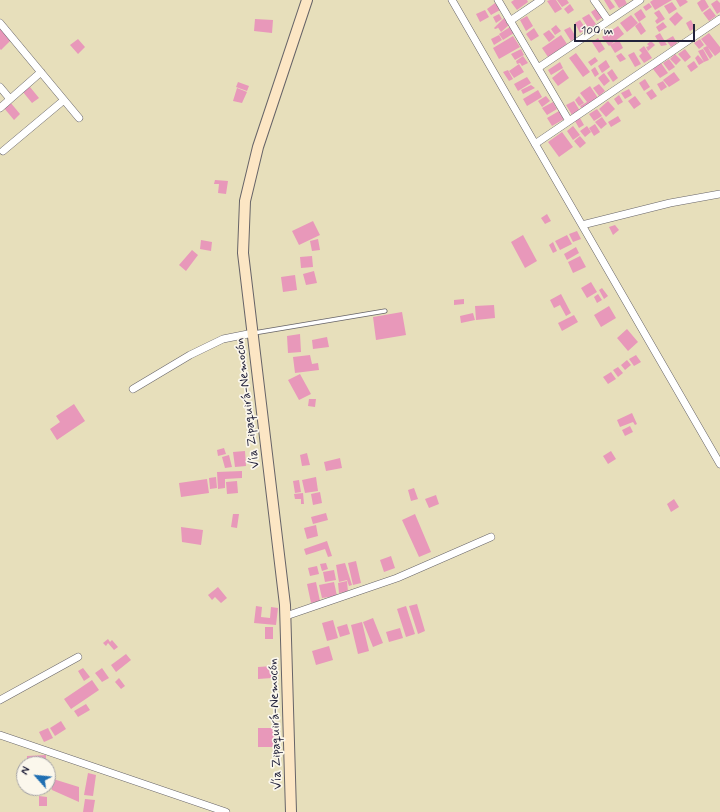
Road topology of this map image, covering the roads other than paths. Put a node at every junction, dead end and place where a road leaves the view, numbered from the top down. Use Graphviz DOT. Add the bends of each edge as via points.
graph roads {
  1 [pos="307,0"];
  2 [pos="452,0"];
  3 [pos="498,0"];
  4 [pos="541,0"];
  5 [pos="594,0"];
  6 [pos="640,0"];
  7 [pos="720,19"];
  8 [pos="608,20"];
  9 [pos="510,21"];
  10 [pos="0,23"];
  11 [pos="538,68"];
  12 [pos="41,72"];
  13 [pos="0,87"];
  14 [pos="10,99"];
  15 [pos="64,100"];
  16 [pos="0,108"];
  17 [pos="79,118"];
  18 [pos="569,121"];
  19 [pos="535,144"];
  20 [pos="3,151"];
  21 [pos="720,194"];
  22 [pos="582,225"];
  23 [pos="385,311"];
  24 [pos="253,333"];
  25 [pos="133,389"];
  26 [pos="720,464"];
  27 [pos="491,537"];
  28 [pos="286,616"];
  29 [pos="78,657"];
  30 [pos="0,700"];
  31 [pos="0,735"];
  32 [pos="226,812"];
  33 [pos="291,812"];
  1 -- 24 [label="main road, Vía Zipaquirá-Nemocón" via="258,147 245,202 243,253"];
  2 -- 19 [label="street"];
  3 -- 9 [label="street"];
  4 -- 9 [label="street"];
  5 -- 8 [label="street"];
  6 -- 8 [label="street"];
  7 -- 18 [label="street"];
  8 -- 11 [label="street"];
  9 -- 11 [label="street"];
  10 -- 12 [label="street"];
  11 -- 18 [label="street"];
  12 -- 14 [label="street"];
  12 -- 15 [label="street"];
  13 -- 14 [label="street"];
  14 -- 16 [label="street"];
  15 -- 17 [label="street"];
  15 -- 20 [label="street"];
  18 -- 19 [label="street"];
  19 -- 22 [label="street"];
  21 -- 22 [label="street"];
  22 -- 26 [label="street"];
  23 -- 24 [label="lane"];
  24 -- 25 [label="street" via="223,339 190,355"];
  24 -- 28 [label="main road, Vía Zipaquirá-Nemocón"];
  27 -- 28 [label="street" via="397,578"];
  28 -- 33 [label="main road, Vía Zipaquirá-Nemocón"];
  29 -- 30 [label="street"];
  31 -- 32 [label="street"];
}
